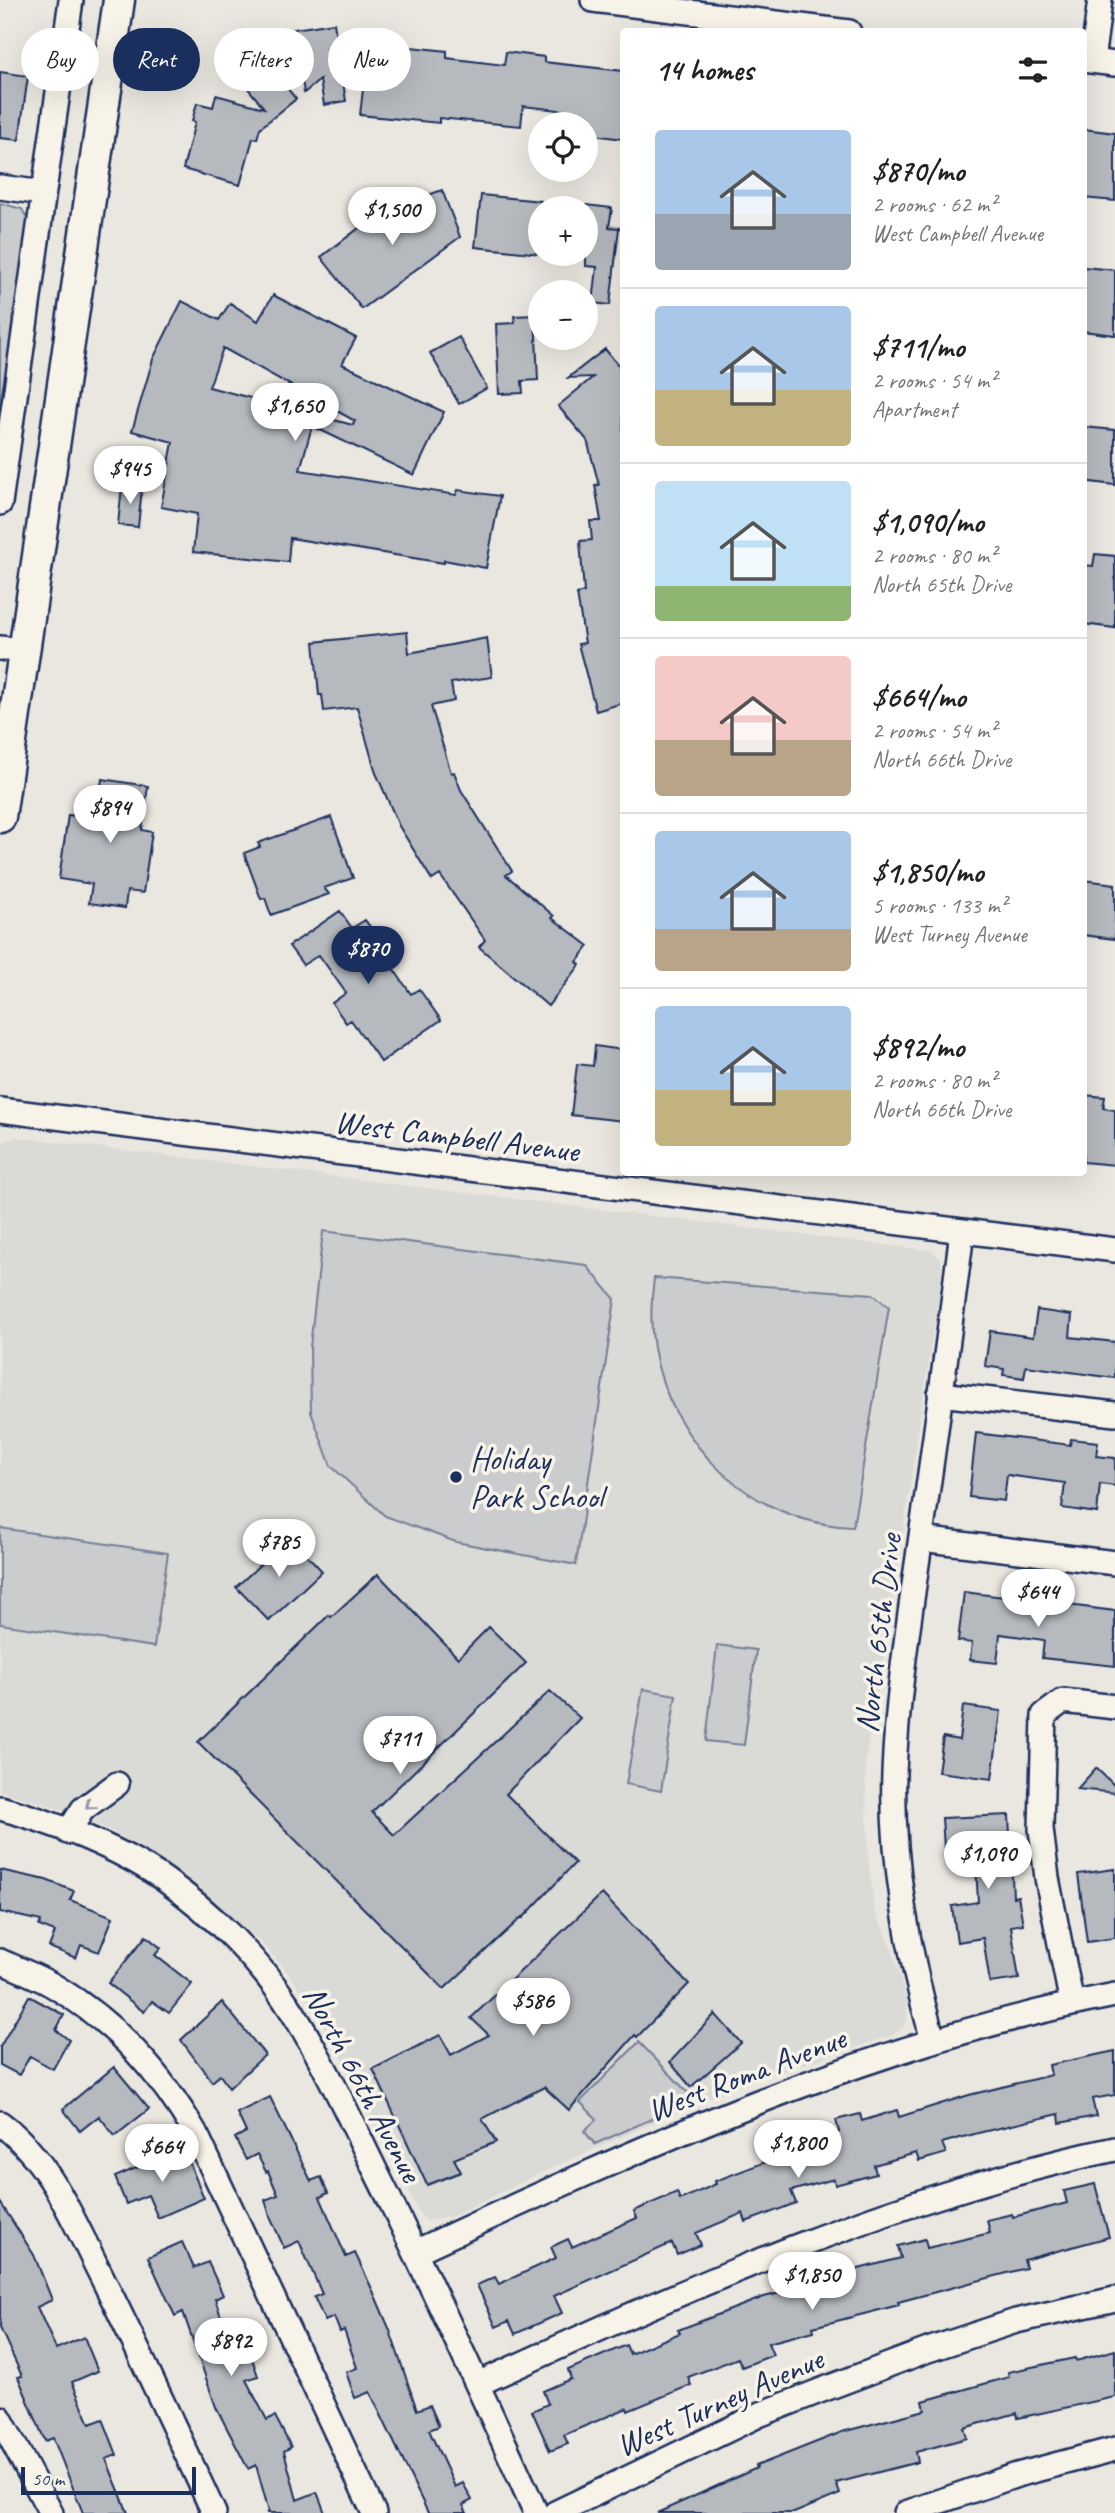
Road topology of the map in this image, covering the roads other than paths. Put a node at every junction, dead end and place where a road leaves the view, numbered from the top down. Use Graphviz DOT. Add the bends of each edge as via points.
graph roads {
  1 [pos="71,0"];
  2 [pos="119,0"];
  3 [pos="593,0"];
  4 [pos="1100,0"];
  5 [pos="817,28"];
  6 [pos="1087,61"];
  7 [pos="1115,64"];
  8 [pos="0,187"];
  9 [pos="43,193"];
  10 [pos="0,503"];
  11 [pos="12,650"];
  12 [pos="0,817"];
  13 [pos="0,1110"];
  14 [pos="962,1232"];
  15 [pos="1115,1250"];
  16 [pos="940,1394"];
  17 [pos="1115,1414"];
  18 [pos="921,1539"];
  19 [pos="1115,1563"];
  20 [pos="1115,1707"];
  21 [pos="117,1784"];
  22 [pos="0,1808"];
  23 [pos="68,1832"];
  24 [pos="0,1961"];
  25 [pos="1115,1995"];
  26 [pos="1072,2004"];
  27 [pos="933,2040"];
  28 [pos="0,2123"];
  29 [pos="1115,2149"];
  30 [pos="415,2252"];
  31 [pos="1115,2299"];
  32 [pos="478,2384"];
  33 [pos="0,2418"];
  34 [pos="1115,2449"];
  35 [pos="51,2513"];
  36 [pos="214,2513"];
  37 [pos="374,2513"];
  38 [pos="536,2513"];
  39 [pos="555,2513"];
  40 [pos="906,2513"];
  1 -- 9 [label="street"];
  2 -- 11 [label="main road"];
  3 -- 5 [label="street"];
  4 -- 6 [label="street"];
  6 -- 7 [label="street"];
  8 -- 9 [label="street"];
  9 -- 10 [label="street"];
  11 -- 12 [label="main road"];
  13 -- 14 [label="street, West Campbell Avenue"];
  14 -- 15 [label="street, West Campbell Avenue"];
  14 -- 16 [label="street, North 65th Drive"];
  16 -- 17 [label="street"];
  16 -- 18 [label="street, North 65th Drive"];
  18 -- 19 [label="street"];
  18 -- 27 [label="street, North 65th Drive" via="907,1630 894,1774 903,1900"];
  20 -- 26 [label="street" via="1063,1701 1044,1715 1041,1829"];
  21 -- 23 [label="street, one-way" via="83,1809"];
  22 -- 23 [label="street, North 66th Avenue"];
  23 -- 30 [label="street, North 66th Avenue" via="121,1854 164,1879 258,1964 316,2051"];
  24 -- 37 [label="street" via="54,1986 120,2034 175,2098"];
  25 -- 26 [label="street, West Roma Avenue"];
  26 -- 27 [label="street, West Roma Avenue"];
  27 -- 30 [label="street, West Roma Avenue" via="703,2123"];
  28 -- 36 [label="street" via="27,2146 65,2204"];
  29 -- 32 [label="street" via="908,2206 686,2291"];
  30 -- 32 [label="street, North 66th Avenue"];
  31 -- 39 [label="street, West Turney Avenue" via="1016,2321 822,2390 761,2414"];
  32 -- 38 [label="street, North 66th Avenue"];
  33 -- 35 [label="street"];
  34 -- 40 [label="street" via="1017,2475"];
}
